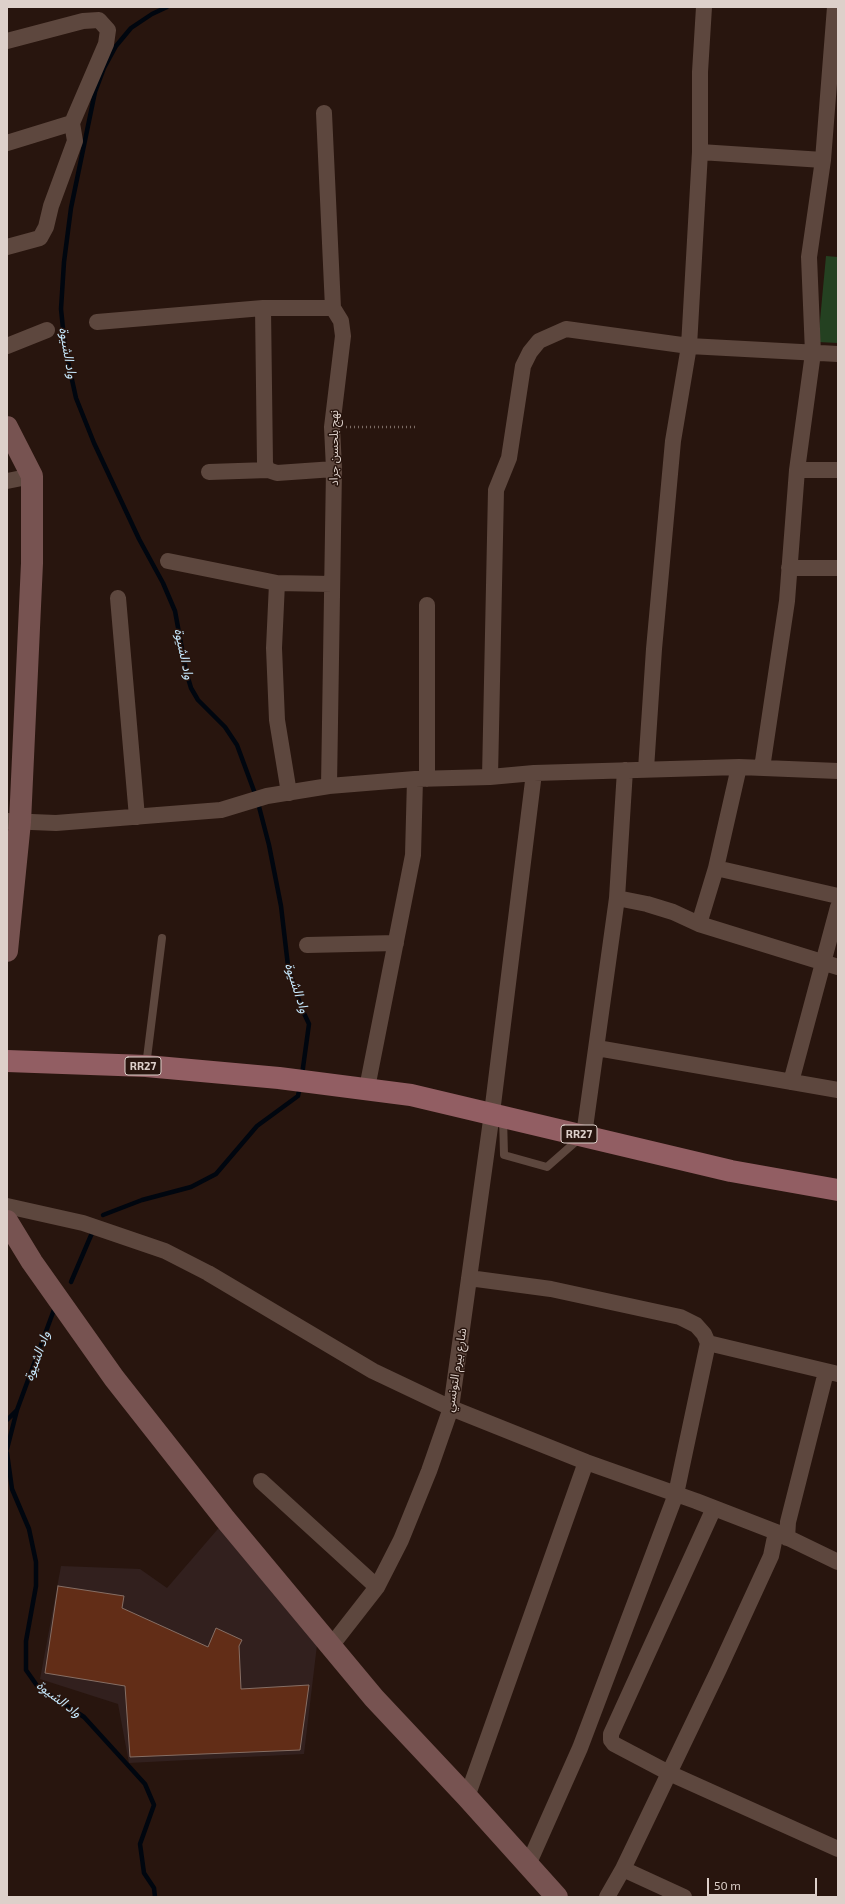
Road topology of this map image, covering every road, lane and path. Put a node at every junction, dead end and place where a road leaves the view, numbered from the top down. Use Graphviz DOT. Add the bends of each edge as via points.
graph roads {
  1 [pos="704,7"];
  2 [pos="835,7"];
  3 [pos="7,41"];
  4 [pos="324,113"];
  5 [pos="72,123"];
  6 [pos="7,143"];
  7 [pos="700,152"];
  8 [pos="823,160"];
  9 [pos="7,247"];
  10 [pos="263,308"];
  11 [pos="333,308"];
  12 [pos="97,322"];
  13 [pos="48,330"];
  14 [pos="7,346"];
  15 [pos="689,346"];
  16 [pos="813,353"];
  17 [pos="838,354"];
  18 [pos="7,427"];
  19 [pos="332,427"];
  20 [pos="418,427"];
  21 [pos="334,469"];
  22 [pos="268,470"];
  23 [pos="797,470"];
  24 [pos="838,470"];
  25 [pos="209,472"];
  26 [pos="32,476"];
  27 [pos="7,481"];
  28 [pos="168,561"];
  29 [pos="790,568"];
  30 [pos="838,568"];
  31 [pos="277,583"];
  32 [pos="332,584"];
  33 [pos="118,598"];
  34 [pos="427,604"];
  35 [pos="739,767"];
  36 [pos="762,768"];
  37 [pos="646,769"];
  38 [pos="625,770"];
  39 [pos="838,771"];
  40 [pos="534,773"];
  41 [pos="490,777"];
  42 [pos="421,779"];
  43 [pos="329,786"];
  44 [pos="289,793"];
  45 [pos="137,817"];
  46 [pos="13,822"];
  47 [pos="716,868"];
  48 [pos="838,896"];
  49 [pos="617,898"];
  50 [pos="838,907"];
  51 [pos="699,924"];
  52 [pos="162,938"];
  53 [pos="396,943"];
  54 [pos="308,945"];
  55 [pos="7,951"];
  56 [pos="831,965"];
  57 [pos="597,1048"];
  58 [pos="7,1061"];
  59 [pos="146,1066"];
  60 [pos="791,1082"];
  61 [pos="368,1088"];
  62 [pos="838,1090"];
  63 [pos="497,1114"];
  64 [pos="584,1135"];
  65 [pos="838,1190"];
  66 [pos="7,1206"];
  67 [pos="7,1221"];
  68 [pos="469,1278"];
  69 [pos="708,1343"];
  70 [pos="832,1373"];
  71 [pos="451,1408"];
  72 [pos="586,1462"];
  73 [pos="261,1481"];
  74 [pos="676,1494"];
  75 [pos="714,1508"];
  76 [pos="782,1535"];
  77 [pos="838,1562"];
  78 [pos="377,1587"];
  79 [pos="331,1646"];
  80 [pos="669,1773"];
  81 [pos="467,1797"];
  82 [pos="838,1850"];
  83 [pos="528,1865"];
  84 [pos="623,1869"];
  85 [pos="557,1897"];
  86 [pos="608,1897"];
  87 [pos="684,1897"];
  1 -- 7 [label="street" via="700,72"];
  2 -- 8 [label="street"];
  3 -- 5 [label="street" via="83,21 99,20 108,30 106,44"];
  4 -- 11 [label="street, نهج بلحسن جراد"];
  5 -- 6 [label="street"];
  5 -- 9 [label="street" via="75,141 51,206 46,228 40,238"];
  7 -- 8 [label="street"];
  7 -- 15 [label="street"];
  8 -- 16 [label="street" via="810,257"];
  10 -- 11 [label="street"];
  10 -- 12 [label="street"];
  10 -- 22 [label="street" via="265,464"];
  11 -- 19 [label="street, نهج بلحسن جراد" via="341,321 343,336"];
  13 -- 14 [label="street"];
  15 -- 16 [label="street"];
  15 -- 37 [label="street" via="673,449 654,649"];
  15 -- 41 [label="street" via="566,329 540,342 530,352 523,366 508,458 496,490"];
  16 -- 17 [label="street"];
  16 -- 23 [label="street"];
  18 -- 26 [label="street"];
  19 -- 20 [label="path"];
  19 -- 21 [label="street, نهج بلحسن جراد"];
  21 -- 22 [label="street" via="277,473"];
  21 -- 32 [label="street, نهج بلحسن جراد"];
  22 -- 25 [label="street"];
  23 -- 24 [label="street"];
  23 -- 29 [label="street"];
  26 -- 27 [label="street"];
  26 -- 46 [label="street" via="32,563"];
  28 -- 31 [label="street"];
  29 -- 30 [label="street"];
  29 -- 36 [label="street"];
  31 -- 32 [label="street"];
  31 -- 44 [label="street" via="274,648 276,720"];
  32 -- 43 [label="street, نهج بلحسن جراد"];
  33 -- 45 [label="street"];
  34 -- 42 [label="street"];
  35 -- 36 [label="street"];
  35 -- 37 [label="street"];
  35 -- 47 [label="street"];
  36 -- 39 [label="street"];
  37 -- 38 [label="street"];
  38 -- 40 [label="street"];
  38 -- 49 [label="street"];
  40 -- 41 [label="street"];
  40 -- 63 [label="street, شارع بيرم التونسي"];
  41 -- 42 [label="street"];
  42 -- 43 [label="street"];
  42 -- 53 [label="street" via="413,855"];
  43 -- 44 [label="street"];
  44 -- 45 [label="street" via="267,796 221,810"];
  45 -- 46 [label="street" via="56,823"];
  46 -- 55 [label="street"];
  47 -- 48 [label="street"];
  47 -- 51 [label="street"];
  49 -- 51 [label="street" via="660,908"];
  49 -- 57 [label="street"];
  50 -- 56 [label="street"];
  51 -- 56 [label="street"];
  52 -- 59 [label="lane"];
  53 -- 54 [label="street"];
  53 -- 61 [label="street"];
  56 -- 60 [label="street"];
  57 -- 60 [label="street"];
  57 -- 64 [label="street"];
  58 -- 59 [label="main road, RR27"];
  59 -- 61 [label="main road, RR27"];
  60 -- 62 [label="street"];
  61 -- 63 [label="main road, RR27"];
  63 -- 64 [label="main road, RR27"];
  63 -- 64 [label="lane" via="504,1155 548,1167"];
  63 -- 68 [label="street, شارع بيرم التونسي"];
  64 -- 65 [label="main road, RR27" via="731,1171"];
  66 -- 71 [label="street" via="84,1223 165,1251 208,1273 373,1371"];
  67 -- 79 [label="street" via="32,1262 114,1378 225,1519"];
  68 -- 69 [label="street" via="551,1289 680,1317 696,1325"];
  68 -- 71 [label="street, شارع بيرم التونسي"];
  69 -- 70 [label="street"];
  69 -- 74 [label="street"];
  70 -- 76 [label="street"];
  71 -- 72 [label="street"];
  71 -- 78 [label="street, شارع بيرم التونسي" via="401,1540"];
  72 -- 74 [label="street"];
  72 -- 81 [label="street"];
  73 -- 78 [label="street"];
  74 -- 75 [label="street"];
  74 -- 83 [label="street" via="580,1748"];
  75 -- 76 [label="street"];
  75 -- 80 [label="street" via="611,1734 614,1744"];
  76 -- 77 [label="street"];
  76 -- 80 [label="street"];
  78 -- 79 [label="street, شارع بيرم التونسي"];
  79 -- 81 [label="street" via="374,1698"];
  80 -- 82 [label="street"];
  80 -- 84 [label="street"];
  81 -- 83 [label="street"];
  83 -- 85 [label="street"];
  84 -- 86 [label="street"];
  84 -- 87 [label="street"];
}
